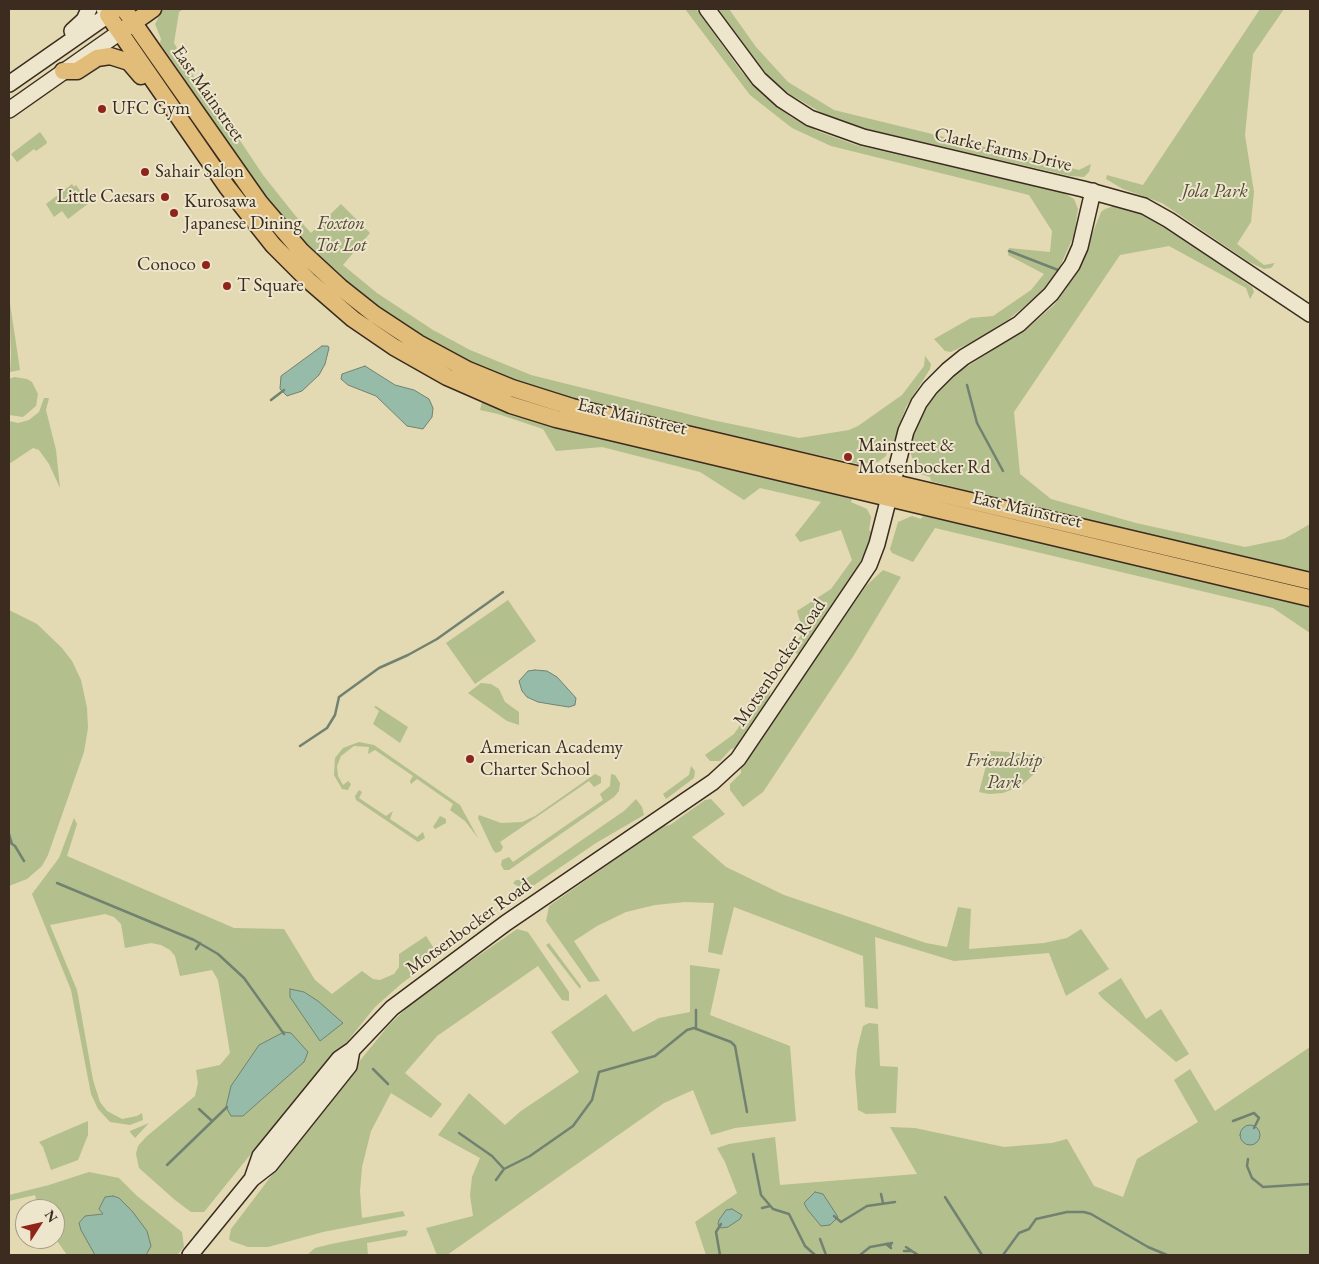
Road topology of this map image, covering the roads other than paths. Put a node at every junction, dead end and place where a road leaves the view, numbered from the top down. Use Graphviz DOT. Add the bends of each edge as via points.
graph roads {
  1 [pos="89,9"];
  2 [pos="124,9"];
  3 [pos="153,9"];
  4 [pos="707,9"];
  5 [pos="109,11"];
  6 [pos="127,27"];
  7 [pos="40,62"];
  8 [pos="63,71"];
  9 [pos="9,84"];
  10 [pos="172,108"];
  11 [pos="9,110"];
  12 [pos="1093,191"];
  13 [pos="340,309"];
  14 [pos="1310,314"];
  15 [pos="418,343"];
  16 [pos="891,490"];
  17 [pos="1310,581"];
  18 [pos="1310,598"];
  19 [pos="190,1255"];
  1 -- 7 [label="main road" via="84,20 47,49"];
  2 -- 6 [label="main road, East Mainstreet"];
  3 -- 6 [label="main road"];
  4 -- 12 [label="main road, Clarke Farms Drive" via="766,86 789,105 820,123 862,138"];
  5 -- 6 [label="main road, East Mainstreet"];
  5 -- 7 [label="main road"];
  6 -- 8 [label="main road"];
  6 -- 10 [label="main road, East Mainstreet"];
  6 -- 15 [label="main road, East Mainstreet" via="289,238 346,293"];
  7 -- 9 [label="main road"];
  8 -- 10 [label="main road" via="77,72 102,57 121,58 133,65 155,95"];
  8 -- 11 [label="main road"];
  10 -- 13 [label="main road, East Mainstreet" via="262,232 303,276"];
  12 -- 14 [label="main road, Clarke Farms Drive" via="1155,211"];
  12 -- 16 [label="main road, Motsenbocker Road" via="1080,247 1062,281 1033,313 964,357 930,388 910,420"];
  13 -- 15 [label="main road" via="352,307 402,342"];
  13 -- 16 [label="main road, East Mainstreet" via="412,358 452,380 511,405 596,429"];
  15 -- 16 [label="main road, East Mainstreet" via="482,376 559,403"];
  16 -- 17 [label="main road, East Mainstreet"];
  16 -- 18 [label="main road, East Mainstreet"];
  16 -- 19 [label="main road, Motsenbocker Road" via="877,544 865,572 733,764 713,782 460,956 385,1014 352,1050 339,1059 260,1156 252,1179"];
}
